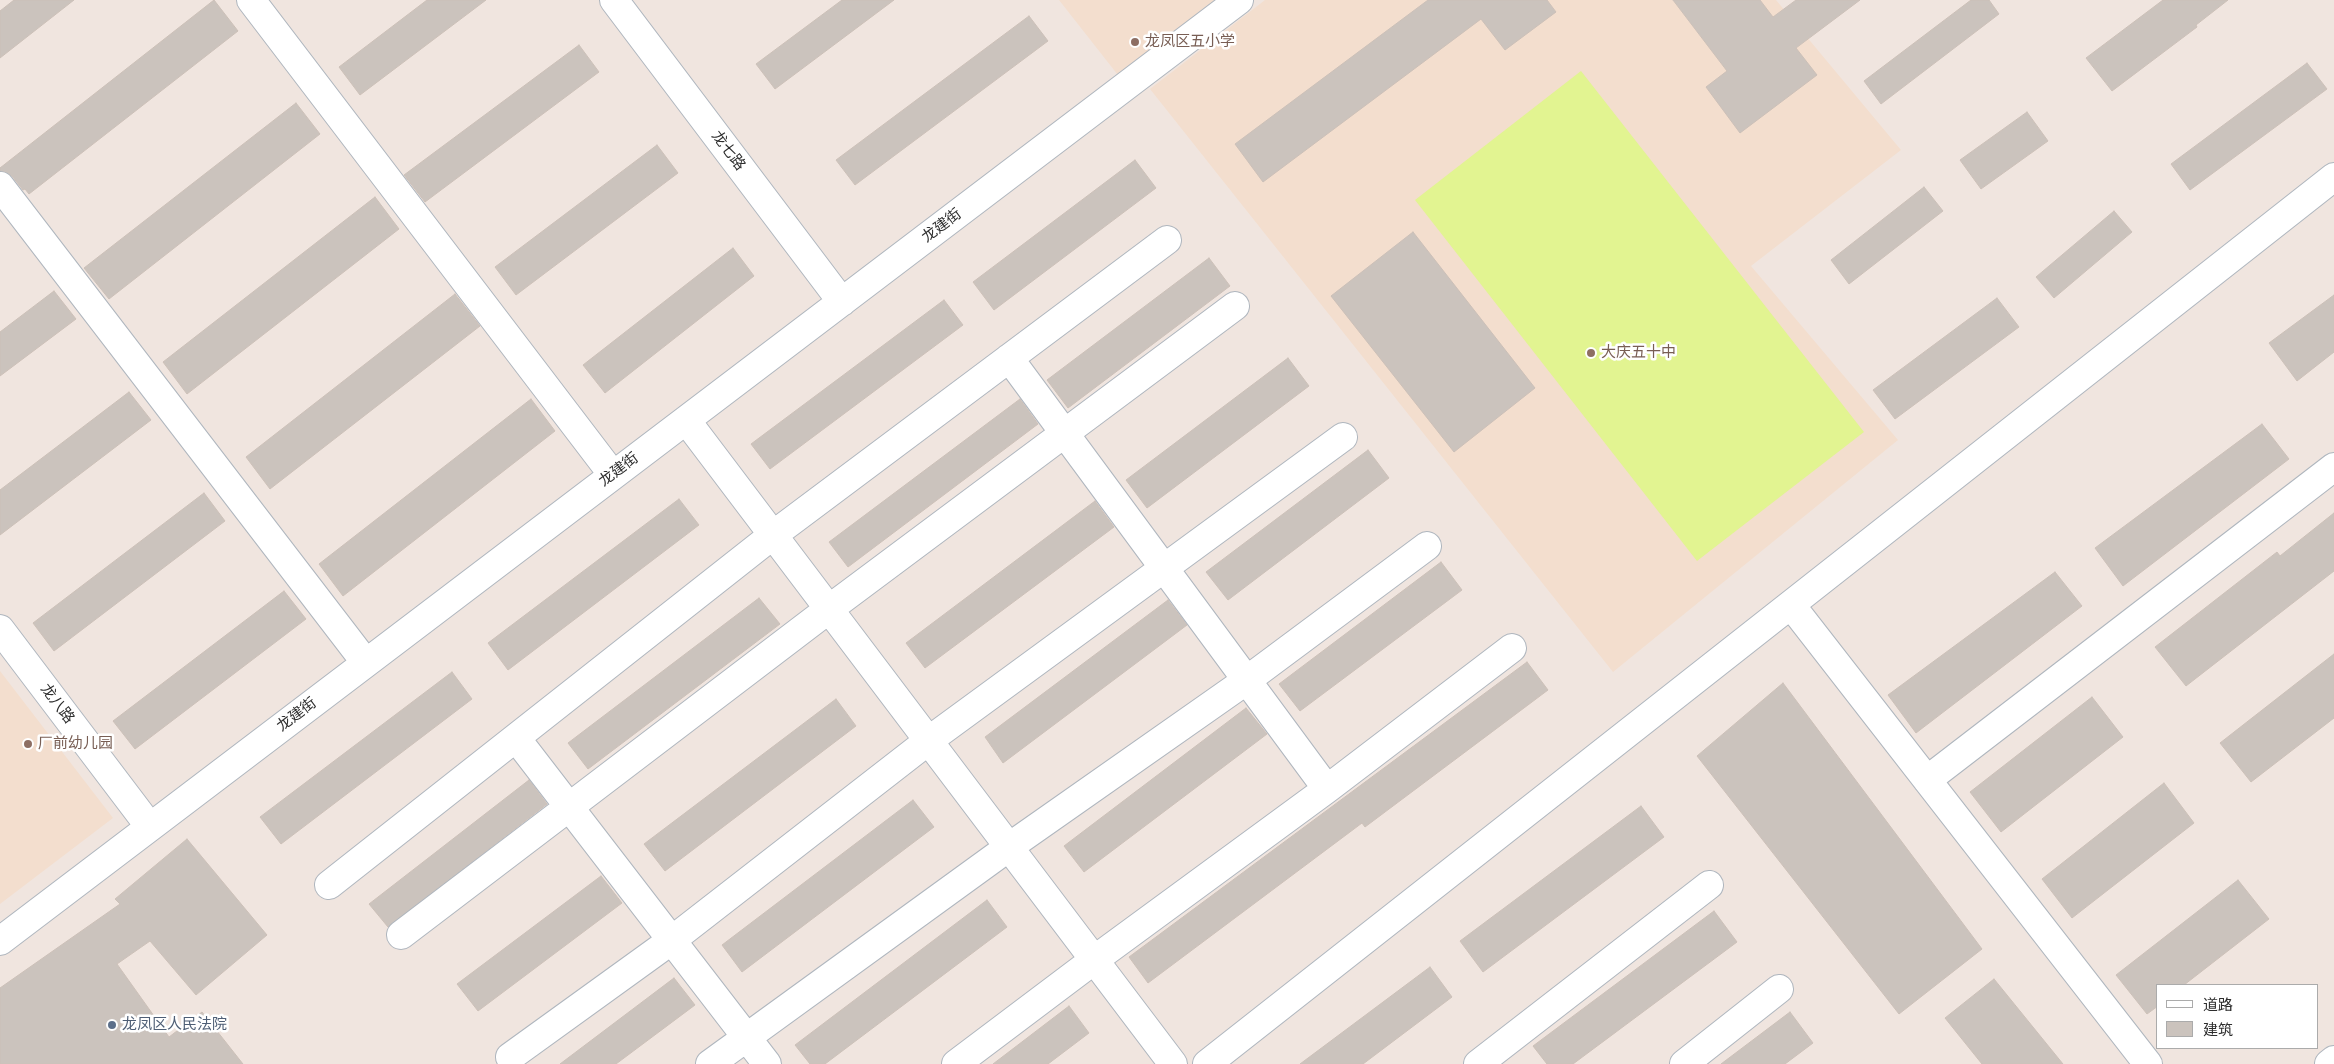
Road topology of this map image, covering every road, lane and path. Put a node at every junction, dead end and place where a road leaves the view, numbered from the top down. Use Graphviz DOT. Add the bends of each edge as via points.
graph roads {
  1 [pos="251,0"];
  2 [pos="614,0"];
  3 [pos="1239,0"];
  4 [pos="2334,177"];
  5 [pos="0,186"];
  6 [pos="1167,240"];
  7 [pos="842,302"];
  8 [pos="1235,306"];
  9 [pos="1009,358"];
  10 [pos="686,420"];
  11 [pos="1065,434"];
  12 [pos="1343,437"];
  13 [pos="2334,467"];
  14 [pos="613,475"];
  15 [pos="773,535"];
  16 [pos="1428,546"];
  17 [pos="1163,568"];
  18 [pos="1791,605"];
  19 [pos="828,609"];
  20 [pos="0,629"];
  21 [pos="1512,648"];
  22 [pos="366,663"];
  23 [pos="1247,680"];
  24 [pos="516,738"];
  25 [pos="928,741"];
  26 [pos="1927,780"];
  27 [pos="1327,789"];
  28 [pos="569,807"];
  29 [pos="150,827"];
  30 [pos="1009,847"];
  31 [pos="329,885"];
  32 [pos="1709,885"];
  33 [pos="402,935"];
  34 [pos="672,940"];
  35 [pos="0,941"];
  36 [pos="1094,960"];
  37 [pos="1779,989"];
  38 [pos="747,1037"];
  39 [pos="510,1057"];
  40 [pos="2334,1060"];
  41 [pos="710,1064"];
  42 [pos="768,1064"];
  43 [pos="956,1064"];
  44 [pos="1172,1064"];
  45 [pos="1207,1064"];
  46 [pos="1478,1064"];
  47 [pos="1684,1064"];
  48 [pos="2148,1064"];
  49 [pos="2329,1064"];
  1 -- 14 [label="street"];
  2 -- 7 [label="street, 龙七路"];
  3 -- 7 [label="street, 龙建街"];
  4 -- 18 [label="street"];
  5 -- 22 [label="street"];
  6 -- 9 [label="street"];
  7 -- 10 [label="street, 龙建街"];
  8 -- 11 [label="street"];
  9 -- 11 [label="street"];
  9 -- 15 [label="street"];
  10 -- 14 [label="street, 龙建街"];
  10 -- 15 [label="street"];
  11 -- 17 [label="street"];
  11 -- 19 [label="street"];
  12 -- 17 [label="street"];
  13 -- 26 [label="street"];
  14 -- 22 [label="street, 龙建街"];
  15 -- 19 [label="street"];
  15 -- 24 [label="street"];
  16 -- 23 [label="street"];
  17 -- 23 [label="street"];
  17 -- 25 [label="street"];
  18 -- 26 [label="street"];
  18 -- 45 [label="street"];
  19 -- 25 [label="street"];
  19 -- 28 [label="street"];
  20 -- 29 [label="street, 龙八路"];
  21 -- 27 [label="street"];
  22 -- 29 [label="street, 龙建街"];
  23 -- 27 [label="street"];
  23 -- 30 [label="street"];
  24 -- 28 [label="street"];
  24 -- 31 [label="street"];
  25 -- 30 [label="street"];
  25 -- 34 [label="street"];
  26 -- 48 [label="street"];
  27 -- 36 [label="street"];
  28 -- 33 [label="street"];
  28 -- 34 [label="street"];
  29 -- 35 [label="street, 龙建街"];
  30 -- 36 [label="street"];
  30 -- 38 [label="street"];
  32 -- 46 [label="street"];
  34 -- 38 [label="street"];
  34 -- 39 [label="street"];
  36 -- 43 [label="street"];
  36 -- 44 [label="street"];
  37 -- 47 [label="street"];
  38 -- 41 [label="street"];
  38 -- 42 [label="street"];
  40 -- 49 [label="street"];
}
